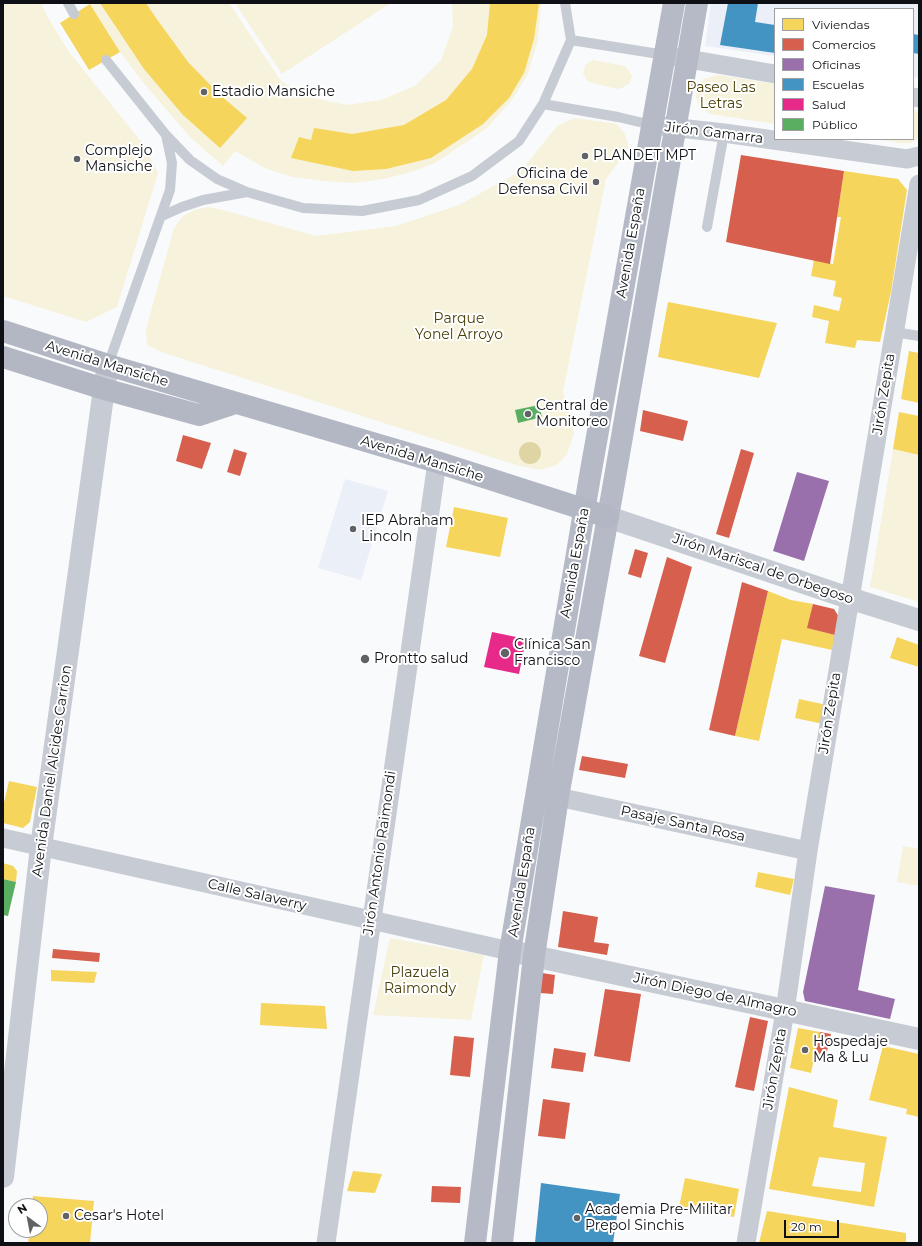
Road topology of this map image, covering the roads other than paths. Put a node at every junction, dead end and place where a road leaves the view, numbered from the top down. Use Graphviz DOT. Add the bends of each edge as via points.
graph roads {
  1 [pos="68,3"];
  2 [pos="565,3"];
  3 [pos="674,3"];
  4 [pos="697,3"];
  5 [pos="74,14"];
  6 [pos="571,40"];
  7 [pos="664,55"];
  8 [pos="688,58"];
  9 [pos="106,60"];
  10 [pos="774,74"];
  11 [pos="544,104"];
  12 [pos="652,125"];
  13 [pos="675,128"];
  14 [pos="724,133"];
  15 [pos="166,135"];
  16 [pos="919,156"];
  17 [pos="919,184"];
  18 [pos="247,192"];
  19 [pos="162,216"];
  20 [pos="708,227"];
  21 [pos="3,332"];
  22 [pos="894,332"];
  23 [pos="919,336"];
  24 [pos="3,357"];
  25 [pos="108,365"];
  26 [pos="104,389"];
  27 [pos="235,403"];
  28 [pos="436,462"];
  29 [pos="584,510"];
  30 [pos="608,517"];
  31 [pos="849,598"];
  32 [pos="919,620"];
  33 [pos="558,797"];
  34 [pos="3,838"];
  35 [pos="41,847"];
  36 [pos="808,851"];
  37 [pos="370,920"];
  38 [pos="510,951"];
  39 [pos="534,956"];
  40 [pos="785,1011"];
  41 [pos="919,1039"];
  42 [pos="3,1177"];
  43 [pos="326,1243"];
  44 [pos="475,1243"];
  45 [pos="502,1243"];
  46 [pos="746,1243"];
  1 -- 5 [label="lane"];
  2 -- 6 [label="lane"];
  3 -- 7 [label="main road, Avenida España"];
  4 -- 8 [label="main road, Avenida España"];
  6 -- 7 [label="lane"];
  6 -- 11 [label="lane"];
  7 -- 8 [label="street"];
  7 -- 12 [label="main road, Avenida España"];
  8 -- 10 [label="street"];
  8 -- 13 [label="main road, Avenida España"];
  9 -- 15 [label="lane"];
  11 -- 12 [label="lane"];
  11 -- 18 [label="lane" via="519,141 472,176 419,200 362,211 340,210 303,208"];
  12 -- 13 [label="street, Jirón Gamarra"];
  12 -- 29 [label="main road, Avenida España"];
  13 -- 14 [label="street, Jirón Gamarra"];
  13 -- 30 [label="main road, Avenida España"];
  14 -- 16 [label="street, Jirón Gamarra" via="907,159"];
  14 -- 20 [label="lane"];
  15 -- 18 [label="lane" via="201,168 217,179"];
  15 -- 19 [label="lane" via="172,163 170,190"];
  17 -- 22 [label="street, Jirón Zepita"];
  18 -- 19 [label="lane" via="203,200"];
  19 -- 25 [label="lane"];
  21 -- 25 [label="highway, Avenida Mansiche"];
  22 -- 23 [label="lane"];
  22 -- 31 [label="street, Jirón Zepita"];
  24 -- 26 [label="highway, Avenida Mansiche"];
  25 -- 26 [label="street, Avenida Daniel Alcides Carrion"];
  25 -- 27 [label="highway, Avenida Mansiche"];
  26 -- 27 [label="highway, Avenida Mansiche" via="199,415"];
  26 -- 35 [label="street, Avenida Daniel Alcides Carrion"];
  27 -- 28 [label="highway, Avenida Mansiche"];
  28 -- 29 [label="highway, Avenida Mansiche"];
  28 -- 37 [label="street, Jirón Antonio Raimondi"];
  29 -- 30 [label="highway, Avenida Mansiche"];
  29 -- 38 [label="main road, Avenida España"];
  30 -- 31 [label="street, Jirón Mariscal de Orbegoso"];
  30 -- 33 [label="main road, Avenida España"];
  31 -- 32 [label="street, Jirón Mariscal de Orbegoso"];
  31 -- 36 [label="street, Jirón Zepita"];
  33 -- 36 [label="street, Pasaje Santa Rosa"];
  33 -- 39 [label="main road, Avenida España"];
  34 -- 35 [label="street, Calle Salaverry"];
  35 -- 37 [label="street, Calle Salaverry"];
  35 -- 42 [label="street, Avenida Daniel Alcides Carrion"];
  36 -- 40 [label="street, Jirón Zepita"];
  37 -- 38 [label="street, Calle Salaverry"];
  37 -- 43 [label="street, Jirón Antonio Raimondi"];
  38 -- 39 [label="street, Jirón Diego de Almagro"];
  38 -- 44 [label="main road, Avenida España"];
  39 -- 40 [label="street, Jirón Diego de Almagro"];
  39 -- 45 [label="main road, Avenida España"];
  40 -- 41 [label="street, Jirón Diego de Almagro"];
  40 -- 46 [label="street, Jirón Zepita"];
}
